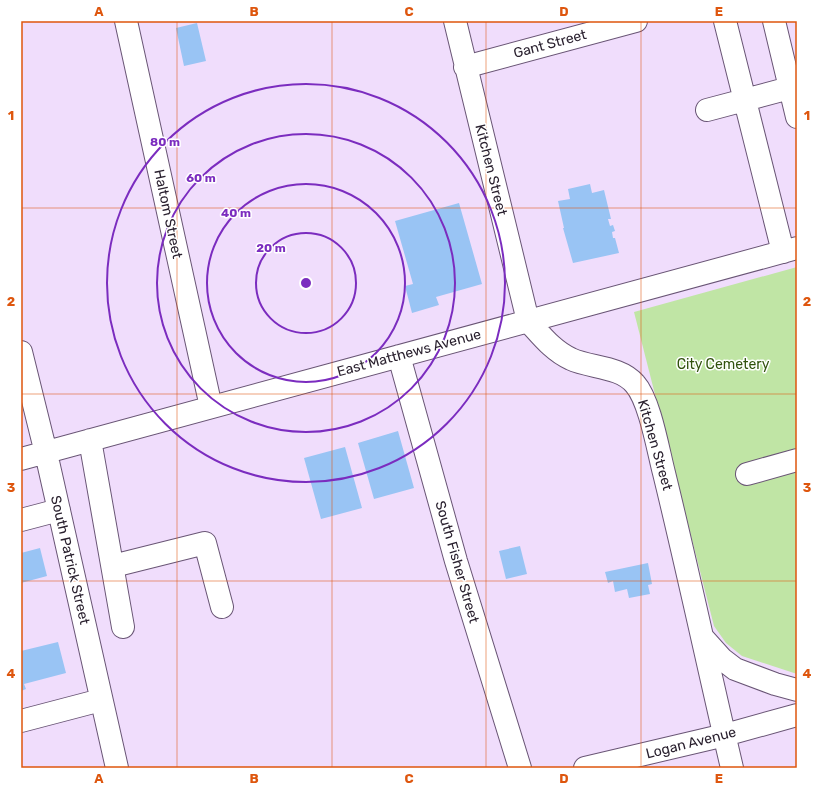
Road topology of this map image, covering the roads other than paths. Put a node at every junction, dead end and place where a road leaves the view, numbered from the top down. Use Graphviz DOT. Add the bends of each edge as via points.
graph roads {
  1 [pos="126,21"];
  2 [pos="454,21"];
  3 [pos="636,21"];
  4 [pos="725,21"];
  5 [pos="774,21"];
  6 [pos="465,67"];
  7 [pos="794,87"];
  8 [pos="745,100"];
  9 [pos="707,110"];
  10 [pos="797,117"];
  11 [pos="790,250"];
  12 [pos="528,321"];
  13 [pos="21,352"];
  14 [pos="399,356"];
  15 [pos="211,407"];
  16 [pos="90,440"];
  17 [pos="46,452"];
  18 [pos="21,459"];
  19 [pos="797,460"];
  20 [pos="746,474"];
  21 [pos="59,510"];
  22 [pos="21,520"];
  23 [pos="113,566"];
  24 [pos="222,607"];
  25 [pos="123,627"];
  26 [pos="703,638"];
  27 [pos="797,690"];
  28 [pos="102,700"];
  29 [pos="797,715"];
  30 [pos="21,721"];
  31 [pos="725,735"];
  32 [pos="117,768"];
  33 [pos="520,768"];
  34 [pos="585,768"];
  35 [pos="732,768"];
  1 -- 15 [label="street, Haltom Street"];
  2 -- 6 [label="street, Kitchen Street"];
  3 -- 6 [label="street, Gant Street"];
  4 -- 8 [label="street"];
  5 -- 7 [label="street"];
  6 -- 12 [label="street, Kitchen Street"];
  7 -- 8 [label="street"];
  7 -- 10 [label="street"];
  8 -- 9 [label="street"];
  8 -- 11 [label="street"];
  11 -- 12 [label="street, East Matthews Avenue"];
  12 -- 14 [label="street, East Matthews Avenue"];
  12 -- 26 [label="street, Kitchen Street" via="548,344 571,359 610,370 635,383 646,404"];
  13 -- 17 [label="street, South Patrick Street"];
  14 -- 15 [label="street, East Matthews Avenue"];
  14 -- 33 [label="street, South Fisher Street" via="456,561"];
  15 -- 16 [label="street, East Matthews Avenue"];
  16 -- 17 [label="street, East Matthews Avenue"];
  16 -- 23 [label="street"];
  17 -- 18 [label="street, East Matthews Avenue"];
  17 -- 21 [label="street, South Patrick Street"];
  19 -- 20 [label="street"];
  21 -- 22 [label="street"];
  21 -- 28 [label="street, South Patrick Street"];
  23 -- 24 [label="street" via="205,543"];
  23 -- 25 [label="street"];
  26 -- 27 [label="street" via="722,659 736,669"];
  26 -- 31 [label="street, Kitchen Street"];
  28 -- 30 [label="street"];
  28 -- 32 [label="street, South Patrick Street"];
  29 -- 31 [label="street, Logan Avenue"];
  31 -- 34 [label="street, Logan Avenue"];
  31 -- 35 [label="street, Kitchen Street"];
}
